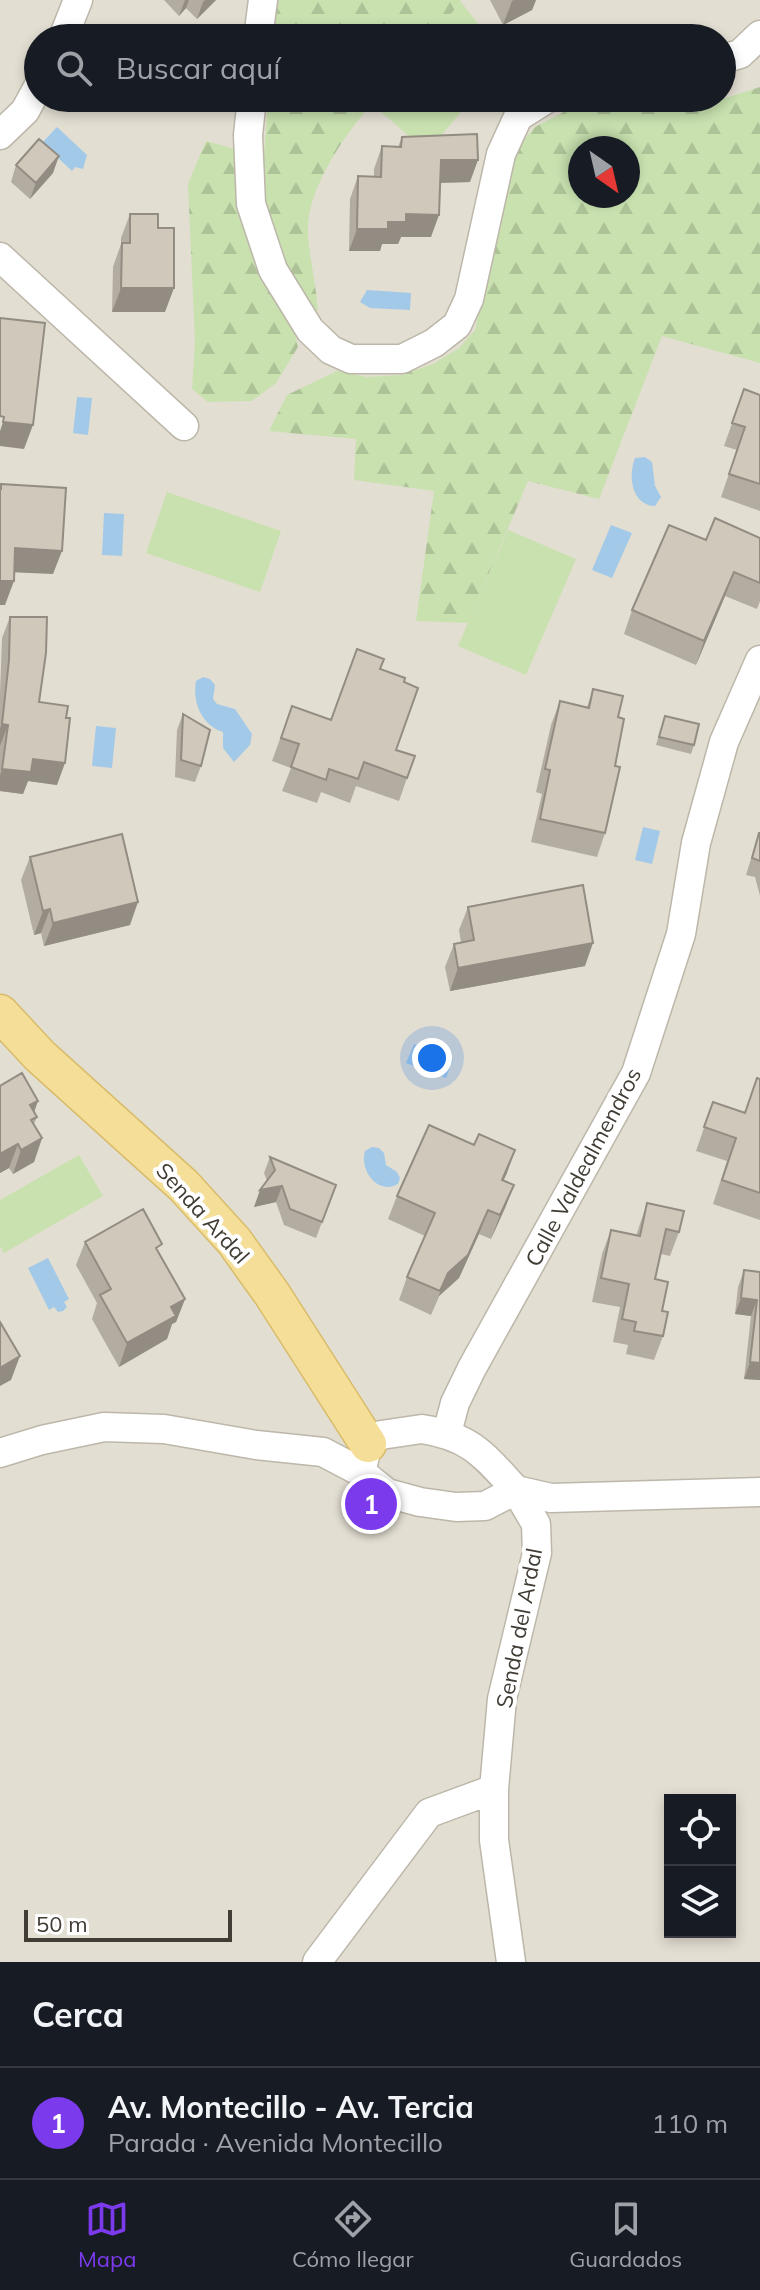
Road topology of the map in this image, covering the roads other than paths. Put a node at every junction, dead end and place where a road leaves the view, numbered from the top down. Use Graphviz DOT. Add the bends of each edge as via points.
graph roads {
  1 [pos="78,0"];
  2 [pos="263,0"];
  3 [pos="69,24"];
  4 [pos="260,24"];
  5 [pos="760,35"];
  6 [pos="736,55"];
  7 [pos="24,112"];
  8 [pos="250,112"];
  9 [pos="526,112"];
  10 [pos="0,135"];
  11 [pos="0,257"];
  12 [pos="184,426"];
  13 [pos="760,660"];
  14 [pos="0,1013"];
  15 [pos="447,1433"];
  16 [pos="0,1453"];
  17 [pos="365,1458"];
  18 [pos="516,1490"];
  19 [pos="760,1492"];
  20 [pos="494,1789"];
  21 [pos="317,1962"];
  22 [pos="511,1962"];
  1 -- 3 [label="street"];
  2 -- 4 [label="street"];
  5 -- 6 [label="street"];
  7 -- 10 [label="street"];
  8 -- 9 [label="street" via="251,204 273,270 310,330 331,350 351,359 402,359 457,325 469,299 501,154 518,117"];
  11 -- 12 [label="street"];
  13 -- 15 [label="street, Calle Valdealmendros" via="724,742 696,843 681,934 636,1073 472,1368"];
  14 -- 17 [label="main road, Senda Ardal" via="184,1186 234,1241 272,1294"];
  15 -- 17 [label="street" via="422,1429 381,1435"];
  15 -- 18 [label="street, Senda del Ardal" via="469,1443"];
  16 -- 17 [label="street" via="104,1427 164,1429"];
  17 -- 18 [label="street" via="387,1493 420,1502 485,1506"];
  18 -- 19 [label="street" via="551,1498"];
  18 -- 20 [label="street, Senda del Ardal" via="536,1524 537,1553 502,1699"];
  20 -- 21 [label="street" via="429,1813"];
  20 -- 22 [label="street, Senda del Ardal" via="494,1840"];
}
